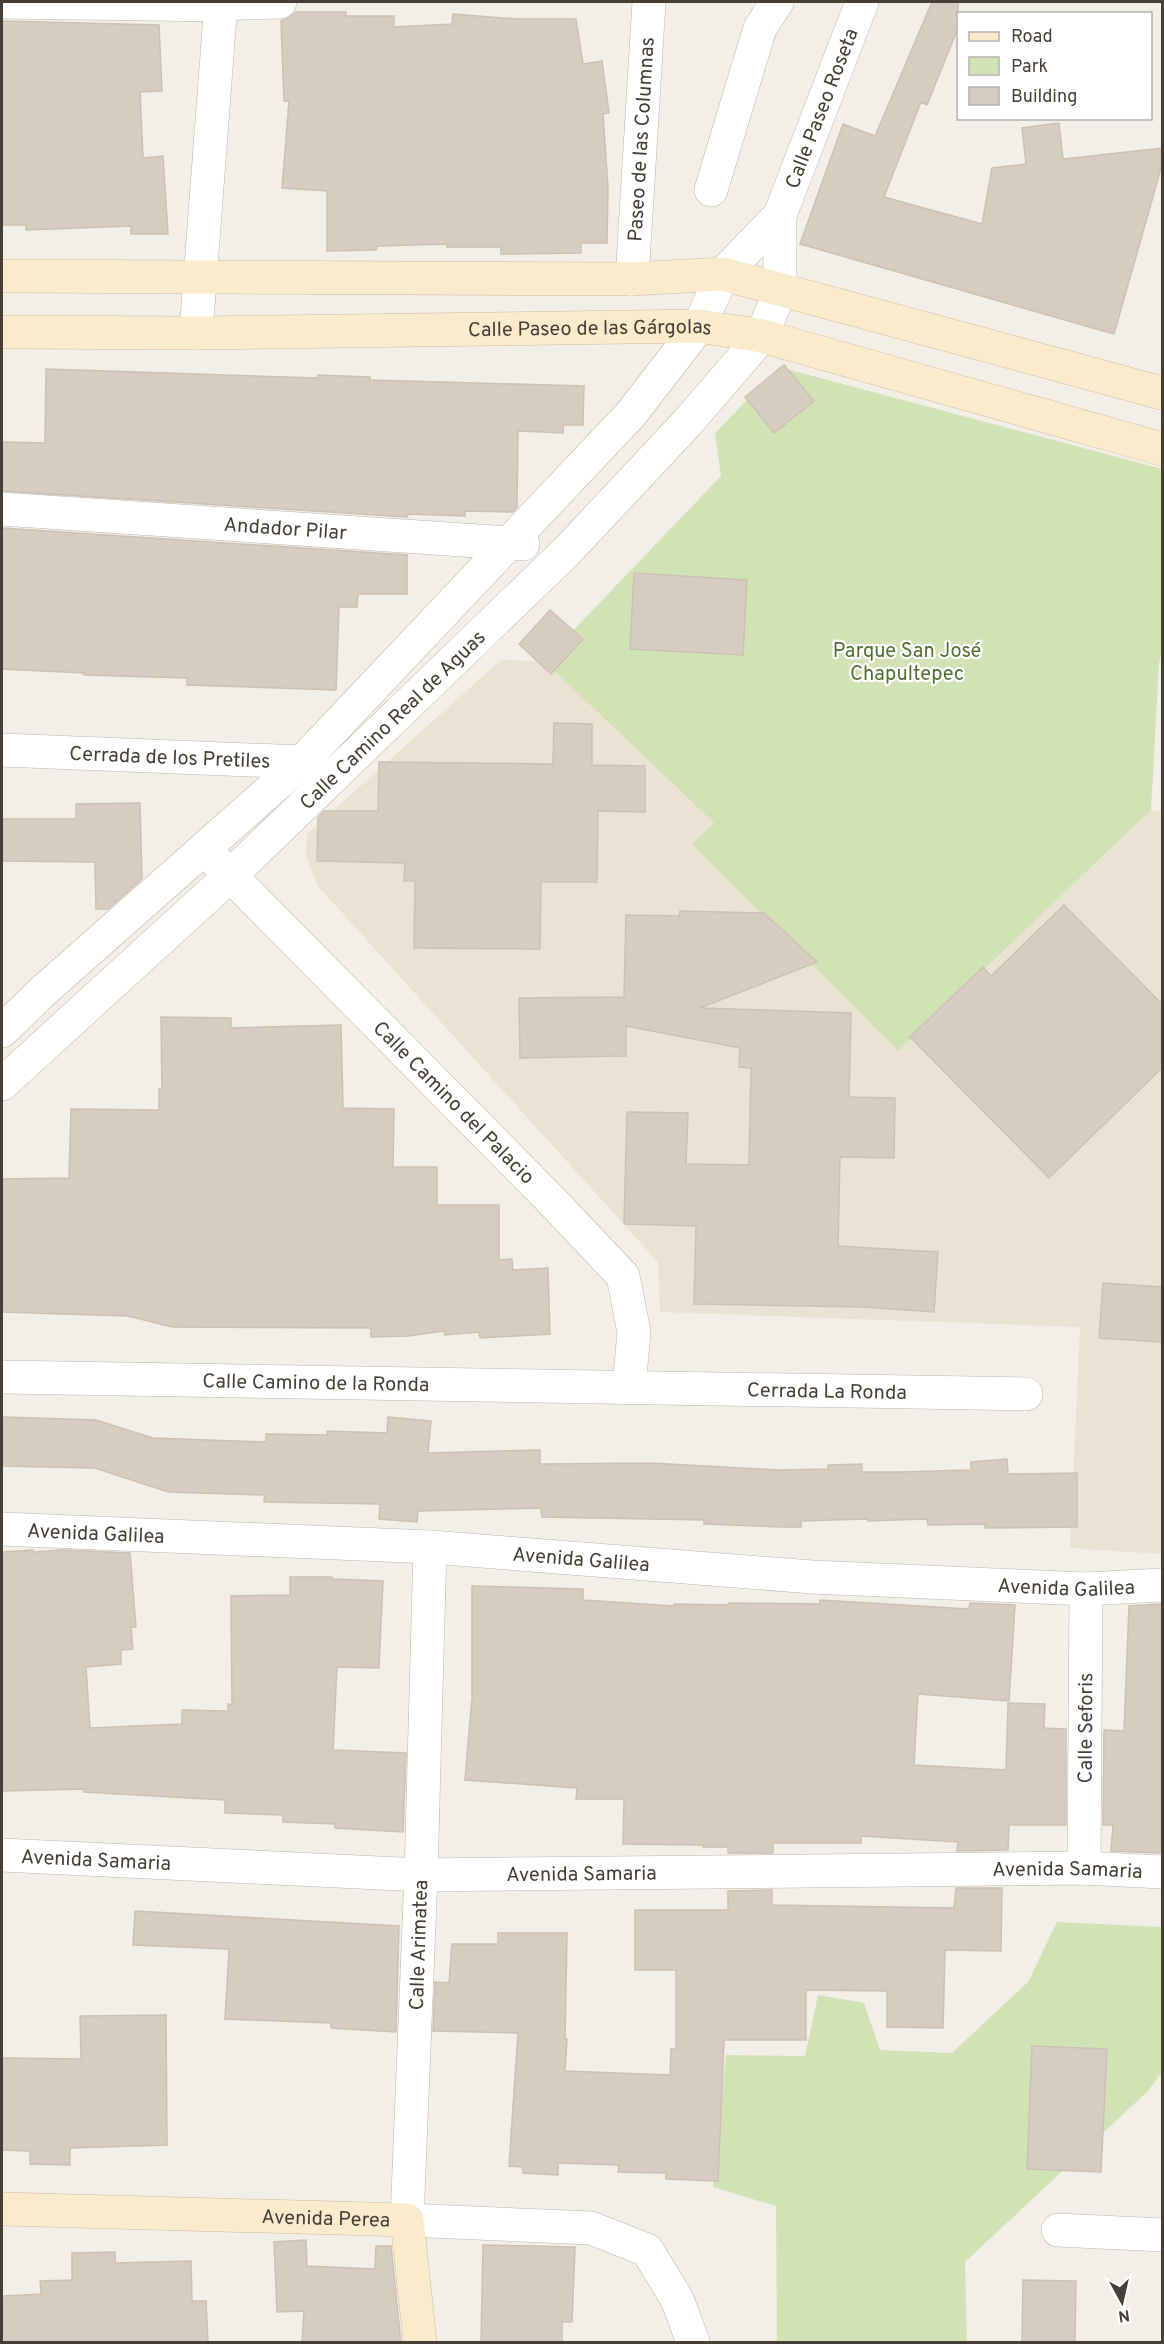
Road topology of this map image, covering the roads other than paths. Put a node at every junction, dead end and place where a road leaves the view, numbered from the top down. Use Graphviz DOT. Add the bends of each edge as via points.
graph roads {
  1 [pos="2,2"];
  2 [pos="280,2"];
  3 [pos="649,2"];
  4 [pos="777,2"];
  5 [pos="862,2"];
  6 [pos="234,3"];
  7 [pos="711,190"];
  8 [pos="780,215"];
  9 [pos="723,274"];
  10 [pos="2,276"];
  11 [pos="200,277"];
  12 [pos="633,279"];
  13 [pos="780,290"];
  14 [pos="699,326"];
  15 [pos="196,333"];
  16 [pos="3,336"];
  17 [pos="762,336"];
  18 [pos="1162,393"];
  19 [pos="1162,449"];
  20 [pos="2,509"];
  21 [pos="510,542"];
  22 [pos="566,552"];
  23 [pos="2,750"];
  24 [pos="302,762"];
  25 [pos="337,773"];
  26 [pos="205,849"];
  27 [pos="231,875"];
  28 [pos="2,1030"];
  29 [pos="2,1084"];
  30 [pos="2,1377"];
  31 [pos="629,1387"];
  32 [pos="1026,1394"];
  33 [pos="2,1529"];
  34 [pos="430,1547"];
  35 [pos="1162,1585"];
  36 [pos="1086,1589"];
  37 [pos="2,1855"];
  38 [pos="1084,1868"];
  39 [pos="1162,1872"];
  40 [pos="421,1875"];
  41 [pos="2,2208"];
  42 [pos="407,2220"];
  43 [pos="1058,2230"];
  44 [pos="1162,2235"];
  45 [pos="420,2343"];
  46 [pos="693,2343"];
  1 -- 6 [label="street"];
  2 -- 6 [label="street"];
  3 -- 12 [label="street, Paseo de las Columnas"];
  4 -- 7 [label="street" via="760,28"];
  5 -- 8 [label="street, Calle Paseo Roseta"];
  6 -- 11 [label="street"];
  8 -- 9 [label="street, Calle Paseo Roseta"];
  8 -- 13 [label="street, Calle Paseo Roseta"];
  9 -- 12 [label="street"];
  9 -- 13 [label="street"];
  9 -- 14 [label="street, Calle Paseo Roseta"];
  10 -- 11 [label="street"];
  11 -- 12 [label="street"];
  11 -- 15 [label="street"];
  13 -- 17 [label="street, Calle Paseo Roseta"];
  13 -- 18 [label="street"];
  14 -- 15 [label="street, Calle Paseo de las Gárgolas"];
  14 -- 17 [label="street, Calle Paseo de las Gárgolas"];
  14 -- 21 [label="street, Calle Camino Real de Aguas" via="631,414"];
  15 -- 16 [label="street, Calle Paseo de las Gárgolas"];
  17 -- 19 [label="street, Calle Paseo de las Gárgolas"];
  17 -- 22 [label="street, Calle Camino Real de Aguas"];
  20 -- 21 [label="street, Andador Pilar"];
  21 -- 22 [label="street, Andador Pilar"];
  21 -- 24 [label="street, Calle Camino Real de Aguas"];
  22 -- 25 [label="street, Calle Camino Real de Aguas"];
  23 -- 24 [label="street, Cerrada de los Pretiles"];
  24 -- 25 [label="street, Cerrada de los Pretiles"];
  24 -- 26 [label="street, Calle Camino Real de Aguas"];
  25 -- 27 [label="street, Calle Camino Real de Aguas"];
  26 -- 27 [label="street, Calle Camino del Palacio"];
  26 -- 28 [label="street, Calle Camino Real de Aguas"];
  27 -- 29 [label="street, Calle Camino Real de Aguas"];
  27 -- 31 [label="street, Calle Camino del Palacio" via="623,1276 634,1332"];
  30 -- 31 [label="street, Calle Camino de la Ronda"];
  31 -- 32 [label="street, Cerrada La Ronda"];
  33 -- 34 [label="street, Avenida Galilea"];
  34 -- 36 [label="street, Avenida Galilea" via="812,1577"];
  34 -- 40 [label="street, Calle Arimatea"];
  35 -- 36 [label="street, Avenida Galilea"];
  36 -- 38 [label="street, Calle Seforis"];
  37 -- 40 [label="street, Avenida Samaria"];
  38 -- 39 [label="street, Avenida Samaria"];
  38 -- 40 [label="street, Avenida Samaria"];
  40 -- 42 [label="street, Calle Arimatea"];
  41 -- 42 [label="street, Avenida Perea"];
  42 -- 45 [label="street, Calle Arimatea"];
  42 -- 46 [label="street, Avenida Perea" via="591,2228 647,2250 677,2299"];
  43 -- 44 [label="street"];
}
